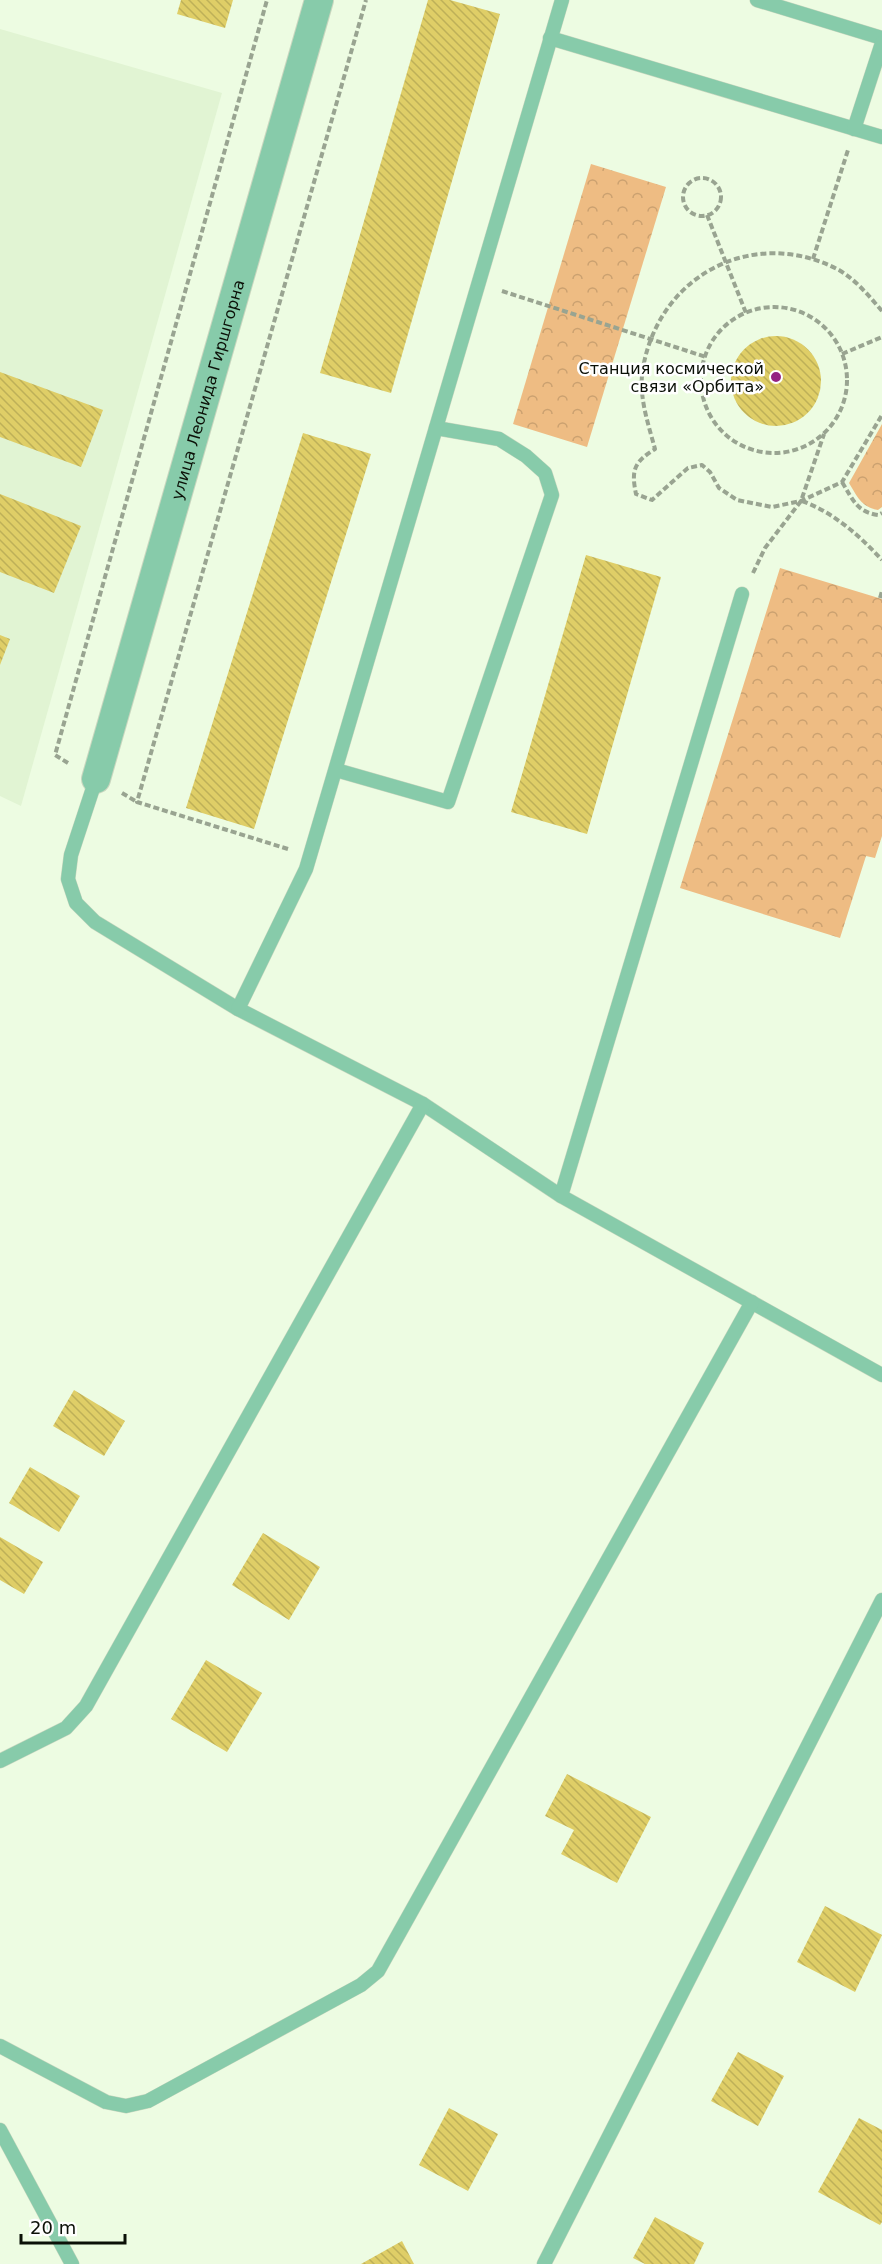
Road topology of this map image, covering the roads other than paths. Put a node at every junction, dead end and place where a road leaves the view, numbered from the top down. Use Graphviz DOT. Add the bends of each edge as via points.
graph roads {
  1 [pos="319,0"];
  2 [pos="562,0"];
  3 [pos="757,0"];
  4 [pos="550,38"];
  5 [pos="882,38"];
  6 [pos="882,44"];
  7 [pos="854,129"];
  8 [pos="882,137"];
  9 [pos="436,428"];
  10 [pos="742,594"];
  11 [pos="336,770"];
  12 [pos="96,779"];
  13 [pos="238,1009"];
  14 [pos="423,1104"];
  15 [pos="561,1196"];
  16 [pos="752,1302"];
  17 [pos="882,1375"];
  18 [pos="882,1600"];
  19 [pos="0,1761"];
  20 [pos="0,2046"];
  21 [pos="0,2130"];
  22 [pos="72,2264"];
  23 [pos="544,2264"];
  1 -- 12 [label="street, улица Леонида Гиршгорна"];
  2 -- 4 [label="lane"];
  3 -- 5 [label="lane"];
  4 -- 7 [label="lane"];
  4 -- 9 [label="lane"];
  6 -- 7 [label="lane"];
  7 -- 8 [label="lane"];
  9 -- 11 [label="lane"];
  9 -- 11 [label="lane" via="499,439 545,472 552,495 448,802"];
  10 -- 15 [label="lane"];
  11 -- 13 [label="lane" via="306,869"];
  12 -- 13 [label="lane" via="71,855 68,879 76,903 95,922"];
  13 -- 14 [label="lane"];
  14 -- 15 [label="lane"];
  14 -- 19 [label="lane" via="86,1706 66,1728"];
  15 -- 16 [label="lane"];
  16 -- 17 [label="lane"];
  16 -- 20 [label="lane" via="378,1971 361,1985 148,2101 126,2106 106,2102"];
  18 -- 23 [label="lane"];
  21 -- 22 [label="lane"];
}
